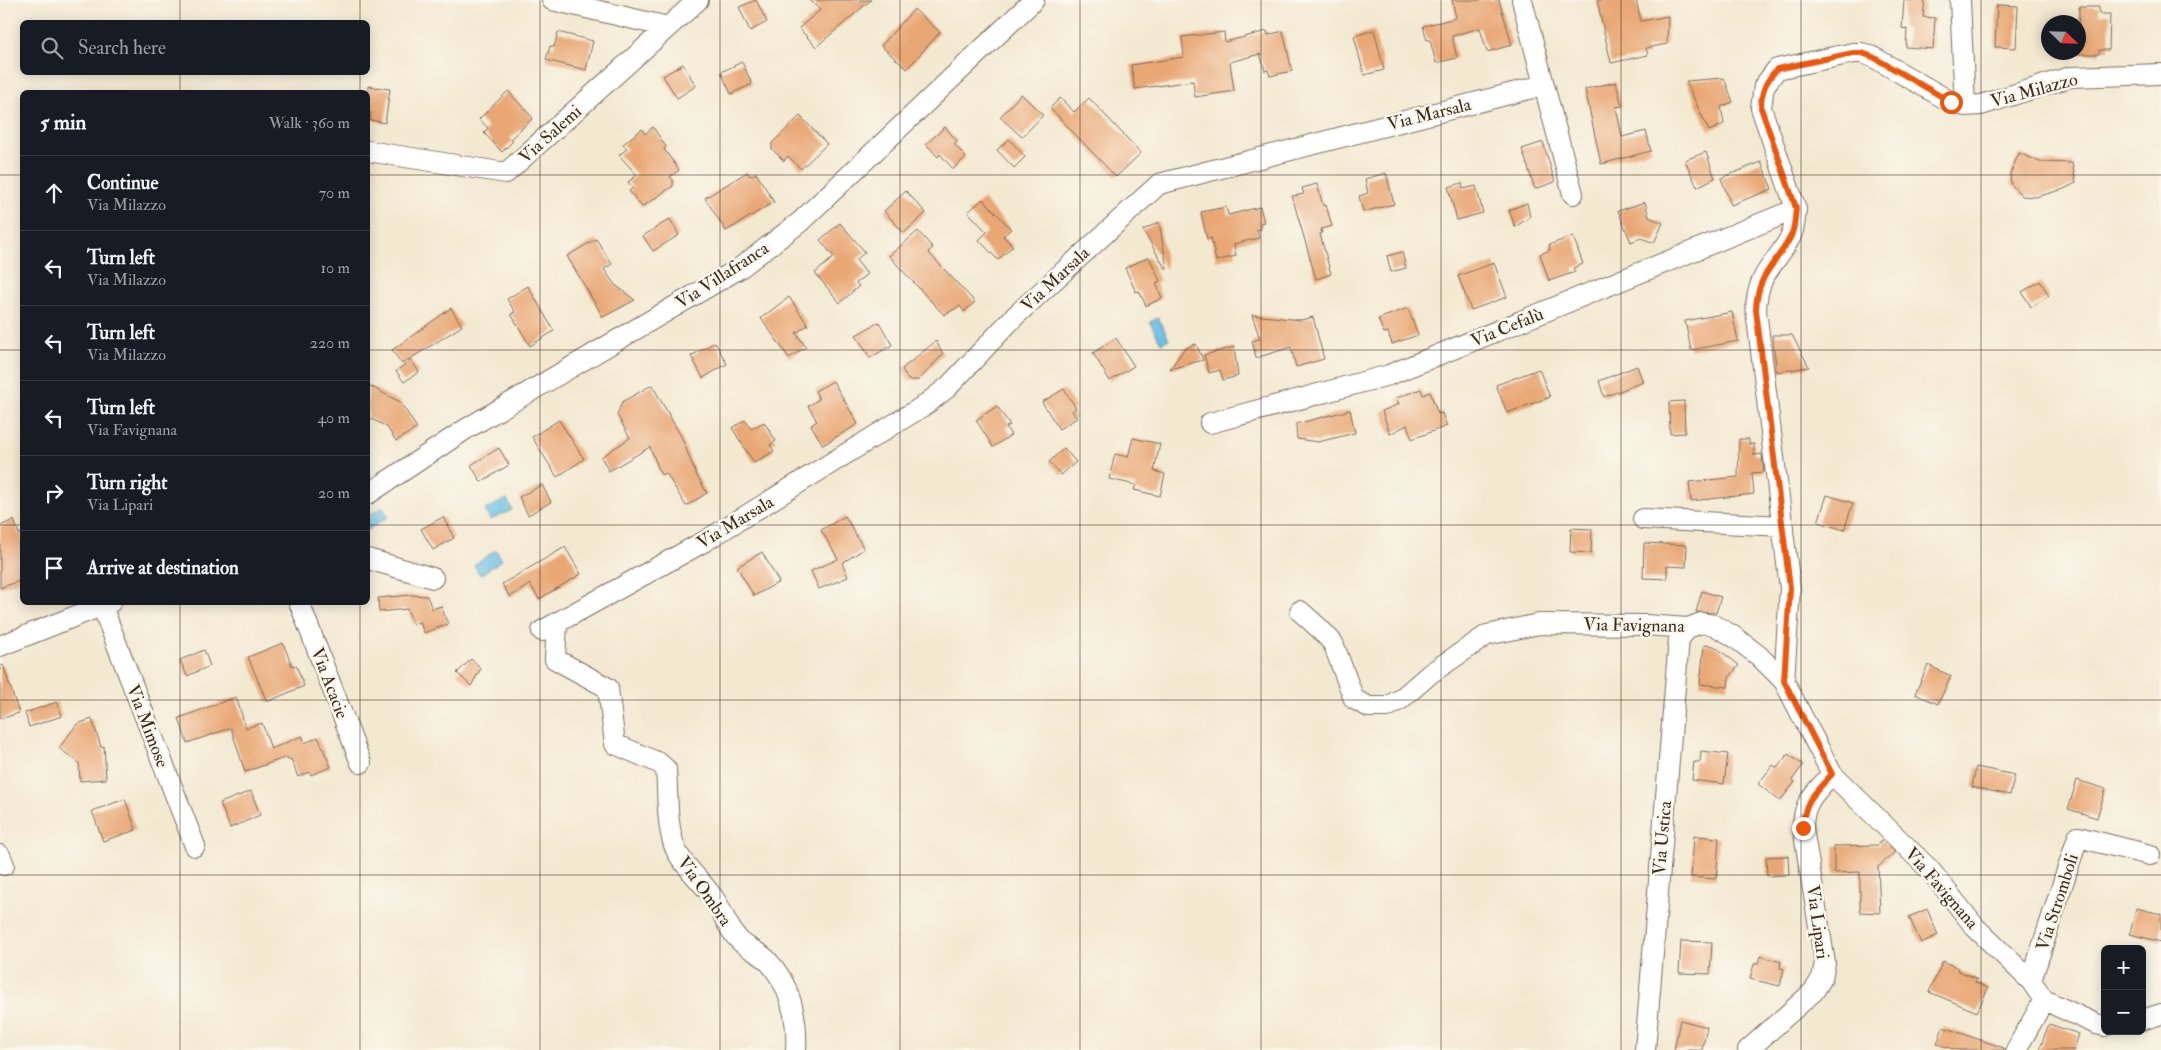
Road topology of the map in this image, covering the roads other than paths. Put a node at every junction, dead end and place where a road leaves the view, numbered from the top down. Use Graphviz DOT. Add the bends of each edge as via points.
graph roads {
  1 [pos="552,0"];
  2 [pos="698,0"];
  3 [pos="1034,0"];
  4 [pos="1522,0"];
  5 [pos="1960,0"];
  6 [pos="668,27"];
  7 [pos="2161,74"];
  8 [pos="1544,85"];
  9 [pos="1965,106"];
  10 [pos="370,151"];
  11 [pos="1573,194"];
  12 [pos="1796,208"];
  13 [pos="1210,423"];
  14 [pos="370,493"];
  15 [pos="1643,519"];
  16 [pos="1783,526"];
  17 [pos="370,560"];
  18 [pos="433,578"];
  19 [pos="103,605"];
  20 [pos="106,605"];
  21 [pos="300,605"];
  22 [pos="1300,611"];
  23 [pos="550,627"];
  24 [pos="1688,628"];
  25 [pos="0,646"];
  26 [pos="1784,681"];
  27 [pos="361,763"];
  28 [pos="1832,774"];
  29 [pos="194,846"];
  30 [pos="2150,855"];
  31 [pos="2032,981"];
  32 [pos="2044,1000"];
  33 [pos="2161,1014"];
  34 [pos="2146,1019"];
  35 [pos="2101,1025"];
  36 [pos="796,1050"];
  37 [pos="1644,1050"];
  38 [pos="1748,1050"];
  39 [pos="2016,1050"];
  1 -- 6 [label="street"];
  2 -- 6 [label="street, Via Salemi"];
  3 -- 14 [label="street, Via Villafranca" via="800,222 740,268 466,429"];
  4 -- 8 [label="street"];
  5 -- 9 [label="street"];
  6 -- 10 [label="street, Via Salemi" via="506,174"];
  7 -- 9 [label="street, Via Milazzo" via="2070,78"];
  8 -- 11 [label="street"];
  8 -- 23 [label="street, Via Marsala" via="1159,184 1014,317 948,387 925,405 705,541"];
  9 -- 12 [label="street" via="1951,102 1862,53 1777,69 1764,86 1761,108"];
  12 -- 13 [label="street, Via Cefalù" via="1389,375"];
  12 -- 16 [label="street" via="1790,236 1762,278 1756,294"];
  15 -- 16 [label="street"];
  16 -- 26 [label="street" via="1790,588"];
  17 -- 18 [label="street"];
  19 -- 25 [label="street"];
  20 -- 29 [label="street, Via Mimose"];
  21 -- 27 [label="street, Via Acacie"];
  22 -- 24 [label="street, Via Favignana" via="1333,644 1354,699 1369,708 1401,700 1431,673 1487,635 1539,624"];
  23 -- 36 [label="street, Via Ombra" via="555,659 608,688 615,744 666,769 671,831 676,850 688,870 715,900 727,925 741,942 765,958 777,974 795,1013"];
  24 -- 26 [label="street, Via Favignana" via="1701,623 1714,625 1759,656"];
  24 -- 37 [label="street, Via Ustica" via="1679,640"];
  26 -- 28 [label="street, Via Favignana"];
  28 -- 31 [label="street, Via Favignana" via="1930,870 1974,927"];
  28 -- 38 [label="street, Via Lipari" via="1809,800 1803,813 1825,963 1822,978 1814,990"];
  30 -- 31 [label="street, Via Stromboli" via="2078,837"];
  31 -- 32 [label="street, Via Favignana"];
  32 -- 35 [label="street"];
  32 -- 39 [label="street"];
  33 -- 34 [label="street"];
}
